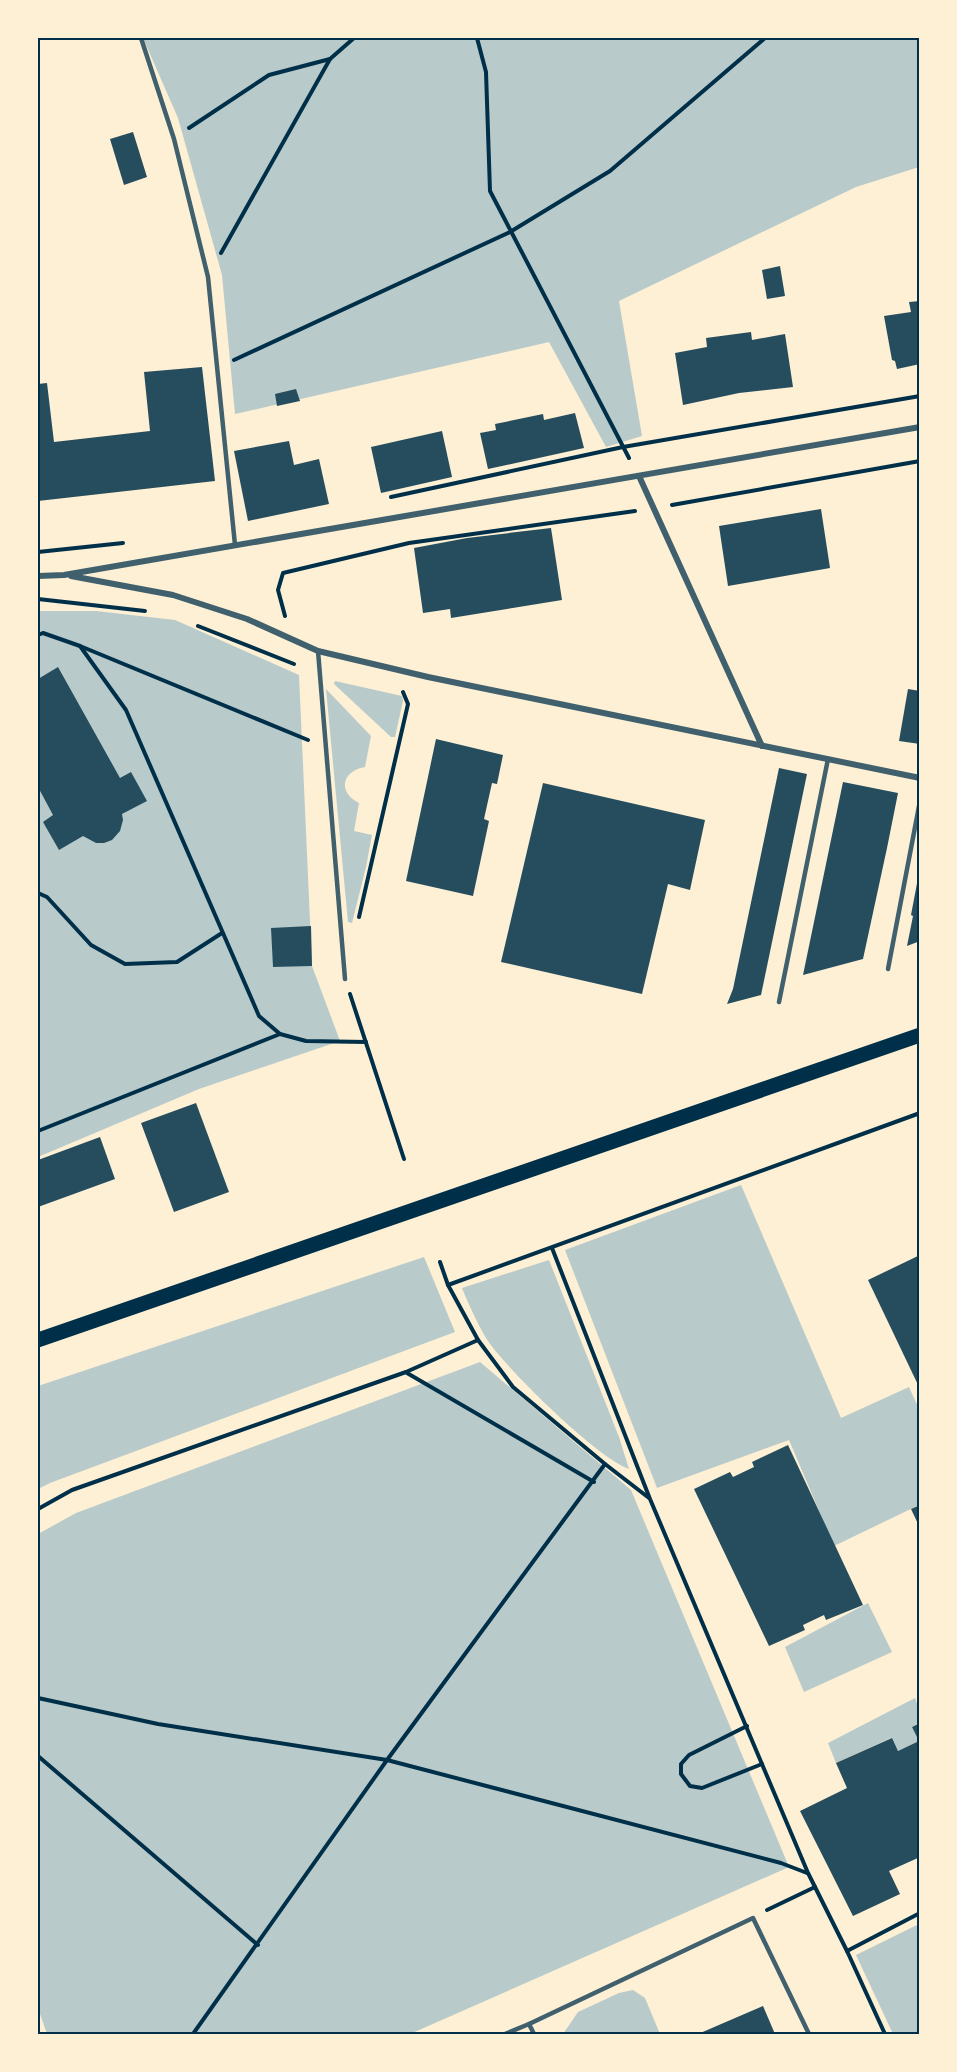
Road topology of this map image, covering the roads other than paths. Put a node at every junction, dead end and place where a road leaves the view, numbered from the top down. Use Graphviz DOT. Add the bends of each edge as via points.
graph roads {
  1 [pos="141,38"];
  2 [pos="920,427"];
  3 [pos="639,476"];
  4 [pos="235,546"];
  5 [pos="64,575"];
  6 [pos="38,576"];
  7 [pos="318,651"];
  8 [pos="762,746"];
  9 [pos="828,759"];
  10 [pos="920,778"];
  11 [pos="920,801"];
  12 [pos="888,969"];
  13 [pos="345,979"];
  14 [pos="779,1002"];
  15 [pos="920,1035"];
  16 [pos="38,1340"];
  17 [pos="529,2024"];
  18 [pos="505,2034"];
  19 [pos="534,2034"];
  20 [pos="809,2034"];
  1 -- 4 [label="lane" via="174,139 208,277"];
  2 -- 3 [label="street"];
  3 -- 4 [label="street"];
  3 -- 8 [label="street"];
  4 -- 5 [label="street"];
  5 -- 6 [label="street"];
  5 -- 7 [label="street" via="173,595 247,619"];
  7 -- 8 [label="street"];
  7 -- 13 [label="lane"];
  8 -- 9 [label="street"];
  9 -- 10 [label="street"];
  9 -- 14 [label="lane"];
  11 -- 12 [label="lane"];
  15 -- 16 [label="main road"];
  17 -- 18 [label="lane"];
  17 -- 19 [label="lane"];
  17 -- 20 [label="lane" via="753,1918"];
}
